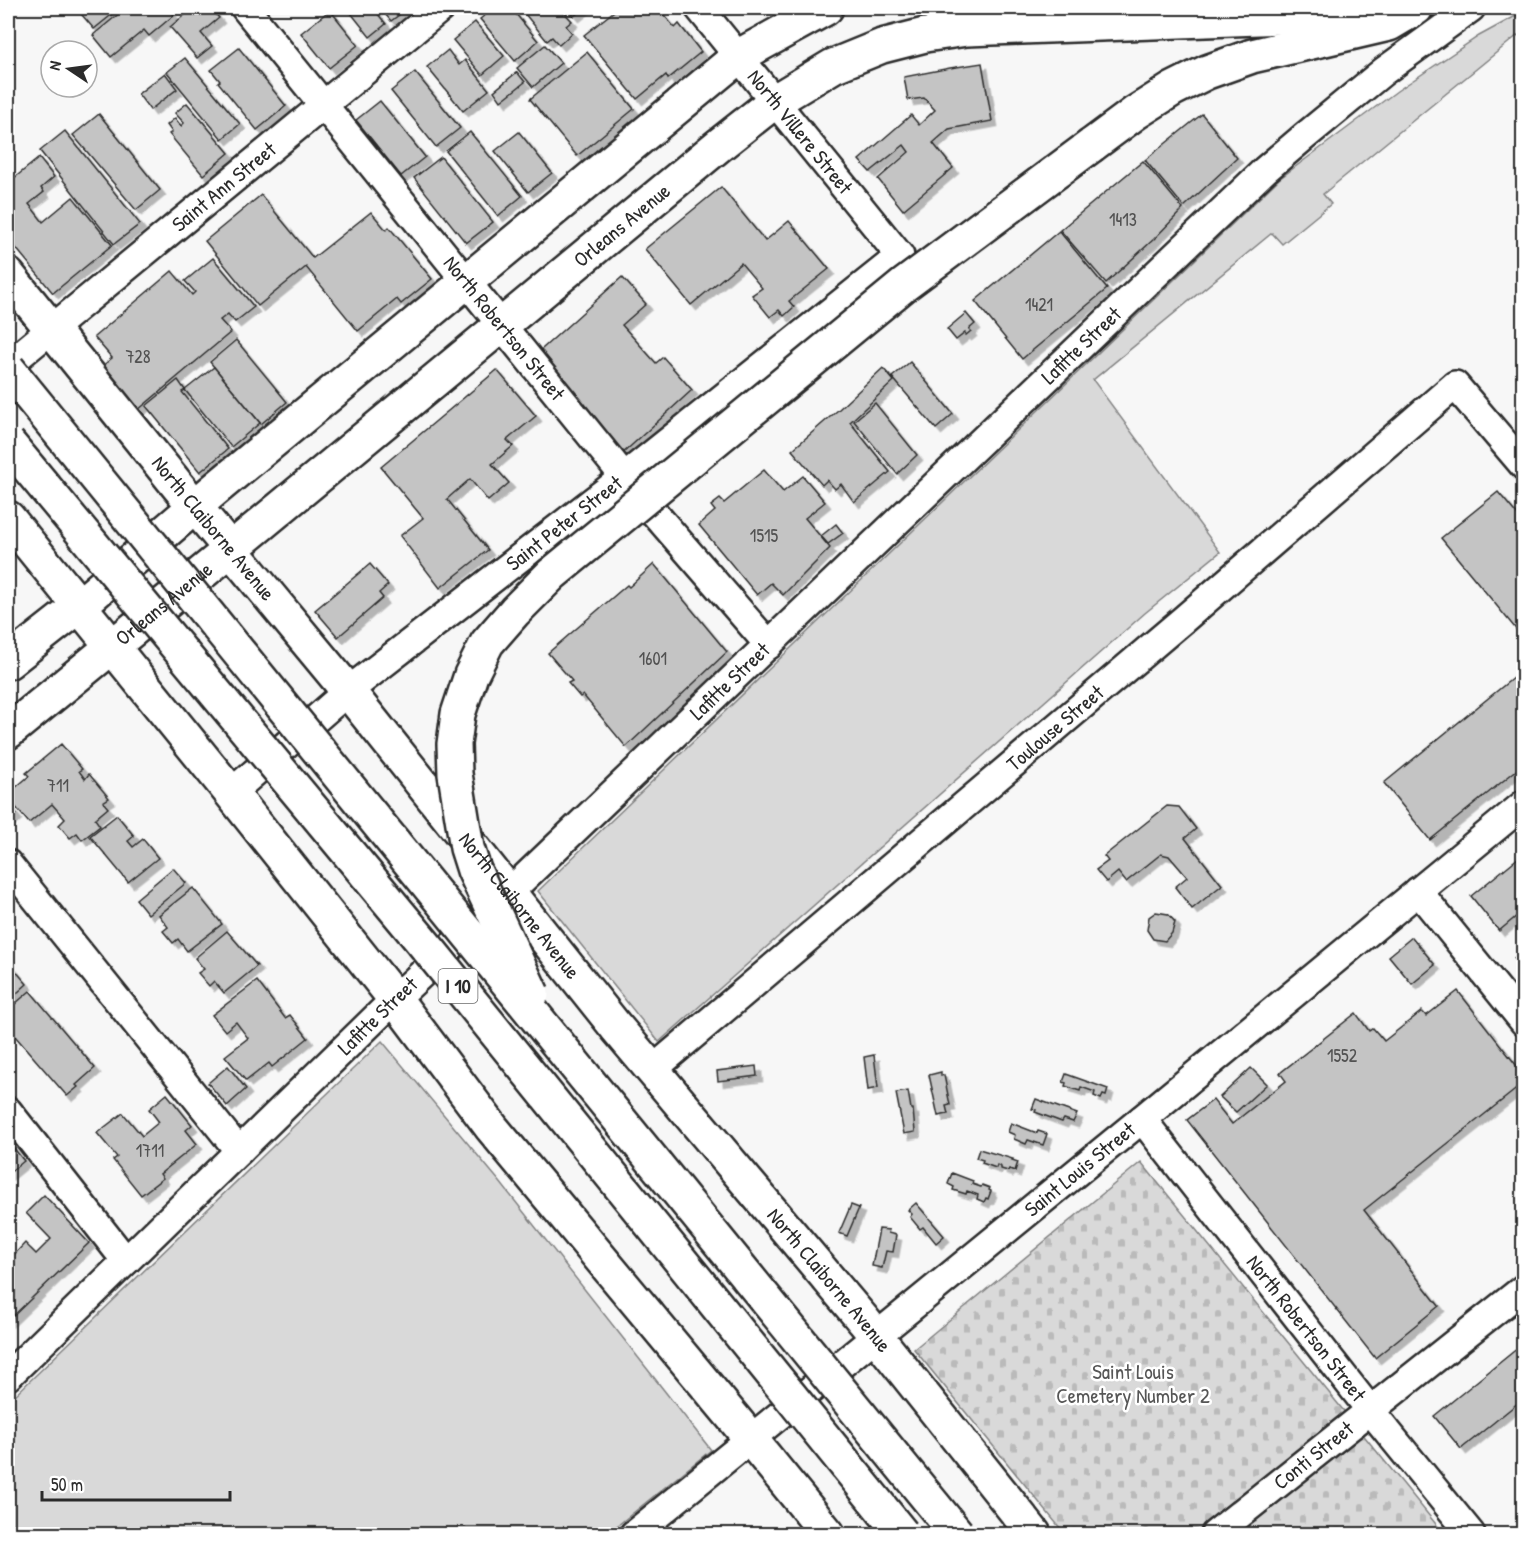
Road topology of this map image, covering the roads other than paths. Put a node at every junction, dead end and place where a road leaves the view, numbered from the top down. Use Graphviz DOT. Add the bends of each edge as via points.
graph roads {
  1 [pos="245,8"];
  2 [pos="441,8"];
  3 [pos="699,8"];
  4 [pos="826,8"];
  5 [pos="1360,8"];
  6 [pos="1416,8"];
  7 [pos="1471,8"];
  8 [pos="1032,17"];
  9 [pos="739,56"];
  10 [pos="775,101"];
  11 [pos="324,103"];
  12 [pos="900,256"];
  13 [pos="8,274"];
  14 [pos="467,281"];
  15 [pos="501,324"];
  16 [pos="51,329"];
  17 [pos="8,367"];
  18 [pos="8,443"];
  19 [pos="1524,466"];
  20 [pos="624,477"];
  21 [pos="195,507"];
  22 [pos="8,518"];
  23 [pos="231,549"];
  24 [pos="78,606"];
  25 [pos="769,645"];
  26 [pos="112,647"];
  27 [pos="8,662"];
  28 [pos="348,691"];
  29 [pos="8,732"];
  30 [pos="231,793"];
  31 [pos="1524,804"];
  32 [pos="8,864"];
  33 [pos="1418,891"];
  34 [pos="508,894"];
  35 [pos="395,999"];
  36 [pos="1524,1022"];
  37 [pos="553,1039"];
  38 [pos="651,1071"];
  39 [pos="8,1111"];
  40 [pos="1142,1119"];
  41 [pos="239,1151"];
  42 [pos="126,1261"];
  43 [pos="1524,1288"];
  44 [pos="876,1336"];
  45 [pos="8,1376"];
  46 [pos="1370,1410"];
  47 [pos="751,1439"];
  48 [pos="634,1534"];
  49 [pos="828,1534"];
  50 [pos="902,1534"];
  51 [pos="957,1534"];
  52 [pos="1034,1534"];
  53 [pos="1215,1534"];
  54 [pos="1471,1534"];
  1 -- 11 [label="street, North Robertson Street"];
  2 -- 11 [label="street, Saint Ann Street"];
  3 -- 9 [label="street, North Villere Street"];
  4 -- 9 [label="main road"];
  5 -- 8 [label="main road, Orleans Avenue" via="1284,17"];
  6 -- 37 [label="main road, bridge" via="1389,24 1252,56 1207,72 1135,113 904,285 552,574 487,642 458,714 454,744 467,848"];
  7 -- 25 [label="street, Lafitte Street" via="1384,71 1265,170"];
  8 -- 10 [label="main road, Orleans Avenue" via="882,46 833,66"];
  9 -- 10 [label="street, North Villere Street"];
  9 -- 14 [label="main road"];
  10 -- 12 [label="street, North Villere Street"];
  10 -- 15 [label="main road, Orleans Avenue"];
  11 -- 14 [label="street, North Robertson Street"];
  11 -- 16 [label="street, Saint Ann Street"];
  12 -- 20 [label="street, Saint Peter Street"];
  13 -- 16 [label="main road, North Claiborne Avenue"];
  14 -- 15 [label="street, North Robertson Street"];
  14 -- 21 [label="main road"];
  15 -- 20 [label="street, North Robertson Street"];
  15 -- 23 [label="main road, Orleans Avenue"];
  16 -- 17 [label="street, Saint Ann Street"];
  16 -- 21 [label="main road, North Claiborne Avenue"];
  17 -- 37 [label="main road, I 10, bridge"];
  18 -- 50 [label="main road, I 10, bridge" via="430,951"];
  19 -- 38 [label="street, Toulouse Street" via="1455,385"];
  20 -- 25 [label="street, North Robertson Street"];
  20 -- 28 [label="street, Saint Peter Street"];
  21 -- 23 [label="main road, North Claiborne Avenue"];
  21 -- 24 [label="main road"];
  22 -- 24 [label="main road"];
  23 -- 26 [label="main road, Orleans Avenue"];
  23 -- 28 [label="main road, North Claiborne Avenue"];
  24 -- 26 [label="main road"];
  24 -- 27 [label="main road"];
  25 -- 34 [label="street, Lafitte Street"];
  26 -- 29 [label="main road, Orleans Avenue"];
  26 -- 30 [label="main road"];
  28 -- 30 [label="street, Saint Peter Street"];
  28 -- 34 [label="main road, North Claiborne Avenue"];
  30 -- 35 [label="main road"];
  31 -- 33 [label="street, Saint Louis Street"];
  32 -- 41 [label="street"];
  33 -- 36 [label="street"];
  33 -- 40 [label="street, Saint Louis Street"];
  34 -- 35 [label="street, Lafitte Street"];
  34 -- 38 [label="main road, North Claiborne Avenue"];
  35 -- 41 [label="street, Lafitte Street"];
  35 -- 47 [label="main road" via="492,1128"];
  37 -- 51 [label="main road, I 10, bridge"];
  38 -- 44 [label="main road, North Claiborne Avenue"];
  39 -- 42 [label="street"];
  40 -- 44 [label="street, Saint Louis Street"];
  40 -- 46 [label="street, North Robertson Street"];
  41 -- 42 [label="street, Lafitte Street"];
  42 -- 45 [label="street, Lafitte Street"];
  43 -- 46 [label="street, Conti Street"];
  44 -- 47 [label="street, Saint Louis Street"];
  44 -- 52 [label="main road, North Claiborne Avenue"];
  46 -- 53 [label="street, Conti Street"];
  46 -- 54 [label="street, North Robertson Street"];
  47 -- 48 [label="street, Saint Louis Street"];
  47 -- 49 [label="main road"];
}
